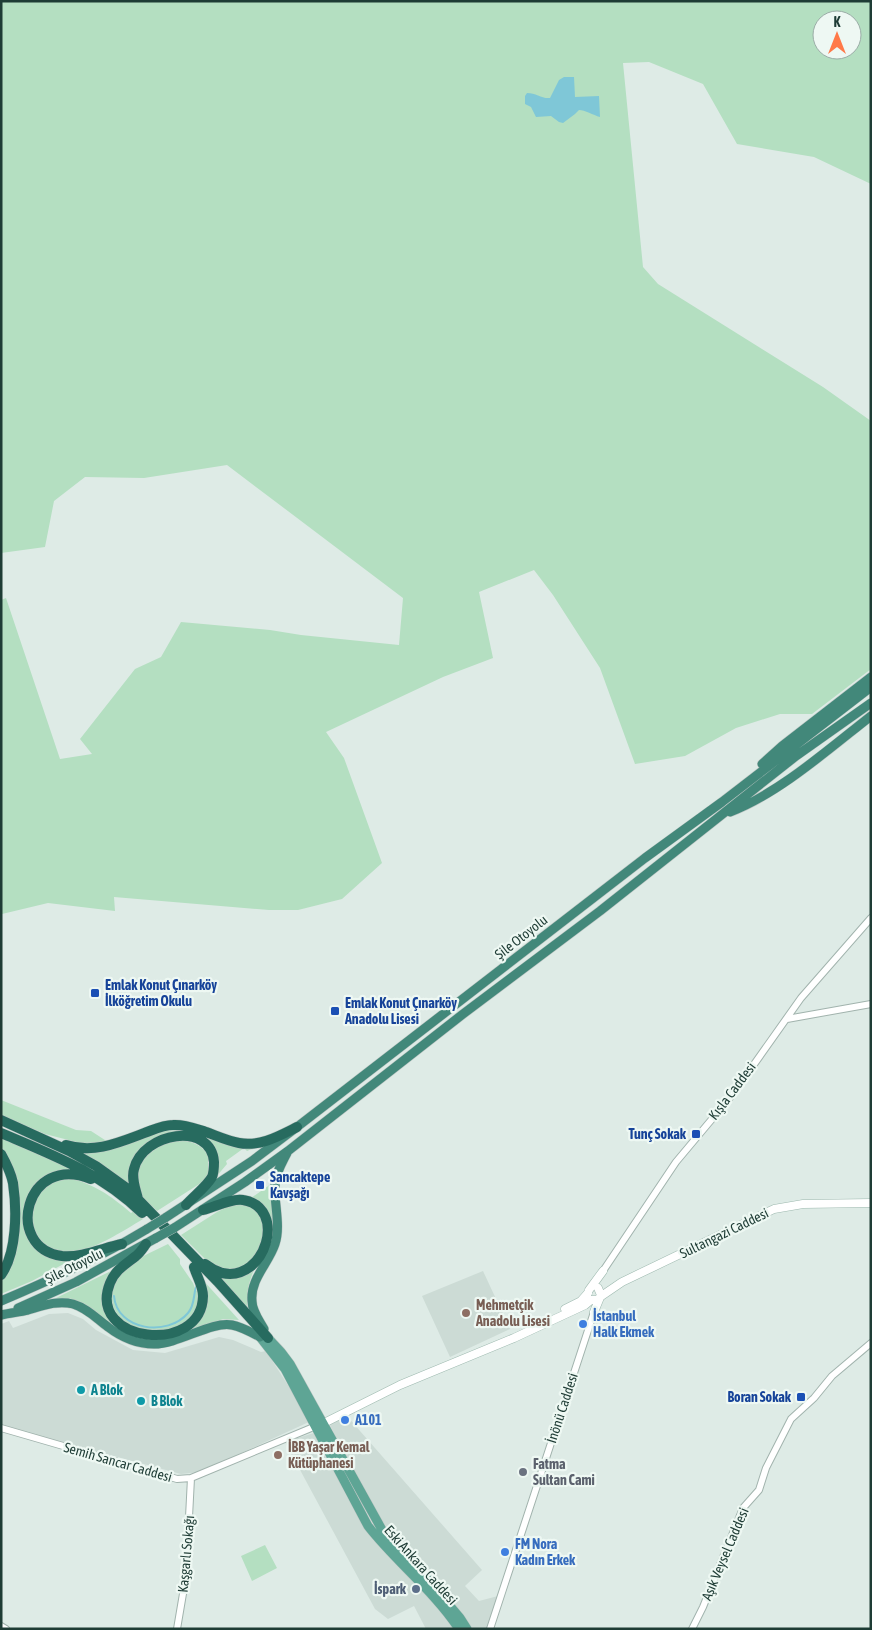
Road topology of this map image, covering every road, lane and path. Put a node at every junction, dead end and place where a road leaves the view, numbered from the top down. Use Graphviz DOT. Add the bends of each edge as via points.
graph roads {
  1 [pos="871,677"];
  2 [pos="871,687"];
  3 [pos="871,704"];
  4 [pos="871,716"];
  5 [pos="722,802"];
  6 [pos="722,814"];
  7 [pos="871,918"];
  8 [pos="871,1004"];
  9 [pos="786,1019"];
  10 [pos="1,1120"];
  11 [pos="297,1127"];
  12 [pos="1,1133"];
  13 [pos="34,1135"];
  14 [pos="288,1150"];
  15 [pos="1,1154"];
  16 [pos="117,1192"];
  17 [pos="139,1200"];
  18 [pos="871,1203"];
  19 [pos="186,1205"];
  20 [pos="203,1210"];
  21 [pos="122,1244"];
  22 [pos="146,1244"];
  23 [pos="195,1263"];
  24 [pos="603,1271"];
  25 [pos="1,1275"];
  26 [pos="595,1295"];
  27 [pos="1,1301"];
  28 [pos="594,1312"];
  29 [pos="1,1315"];
  30 [pos="264,1337"];
  31 [pos="871,1343"];
  32 [pos="320,1425"];
  33 [pos="1,1428"];
  34 [pos="191,1478"];
  35 [pos="433,1598"];
  36 [pos="1,1626"];
  37 [pos="6,1629"];
  38 [pos="177,1629"];
  39 [pos="459,1629"];
  40 [pos="463,1629"];
  41 [pos="468,1629"];
  42 [pos="490,1629"];
  43 [pos="692,1629"];
  1 -- 5 [label="highway" via="782,746"];
  2 -- 5 [label="highway, Şile Otoyolu"];
  3 -- 6 [label="highway, Şile Otoyolu" via="796,756"];
  4 -- 6 [label="highway" via="778,786 748,805"];
  5 -- 11 [label="highway, Şile Otoyolu"];
  6 -- 14 [label="highway, Şile Otoyolu"];
  7 -- 9 [label="street, Kışla Caddesi" via="823,971"];
  8 -- 9 [label="street"];
  9 -- 24 [label="street, Kışla Caddesi" via="733,1094 676,1162"];
  10 -- 13 [label="highway"];
  11 -- 13 [label="highway" via="269,1140 250,1144 173,1124 104,1147 70,1146"];
  11 -- 19 [label="highway, Şile Otoyolu"];
  12 -- 16 [label="highway" via="74,1164"];
  13 -- 17 [label="highway" via="96,1166"];
  14 -- 20 [label="highway, Şile Otoyolu"];
  14 -- 30 [label="highway" via="275,1184 276,1242 252,1292 255,1313"];
  15 -- 25 [label="highway" via="13,1182 15,1216 10,1255"];
  16 -- 21 [label="highway" via="81,1175 71,1173 51,1178 30,1200 28,1223 37,1243 60,1256 84,1254"];
  16 -- 23 [label="highway"];
  17 -- 19 [label="highway" via="133,1179 139,1158 152,1144 184,1135 203,1143 214,1158 213,1174"];
  17 -- 23 [label="highway"];
  18 -- 26 [label="main road, Sultangazi Caddesi" via="803,1204 774,1208"];
  19 -- 21 [label="highway, Şile Otoyolu, bridge"];
  20 -- 22 [label="highway, Şile Otoyolu, bridge"];
  20 -- 23 [label="highway" via="236,1199 245,1200 262,1211 268,1235 261,1254 242,1272 223,1273"];
  21 -- 27 [label="highway, Şile Otoyolu"];
  22 -- 23 [label="highway" via="115,1274 108,1289 109,1310 114,1319 133,1331 167,1334 194,1320 203,1294"];
  22 -- 29 [label="highway, Şile Otoyolu" via="76,1282"];
  23 -- 30 [label="highway"];
  24 -- 26 [label="main road, Kışla Caddesi"];
  26 -- 28 [label="main road"];
  26 -- 32 [label="main road, Sultangazi Caddesi" via="517,1333 514,1338 400,1385"];
  28 -- 42 [label="street, İnönü Caddesi"];
  29 -- 30 [label="highway" via="56,1303 73,1304 125,1338 141,1342 165,1343 230,1324"];
  30 -- 32 [label="main road, Eski Ankara Caddesi"];
  31 -- 43 [label="street, Aşık Veysel Caddesi" via="832,1376 791,1419 766,1468 759,1490 742,1508"];
  32 -- 34 [label="street, Semih Sancar Caddesi"];
  32 -- 35 [label="main road, Eski Ankara Caddesi" via="368,1526"];
  32 -- 41 [label="main road, Eski Ankara Caddesi" via="386,1537 428,1580"];
  33 -- 34 [label="street, Semih Sancar Caddesi" via="176,1479"];
  34 -- 38 [label="street, Kaşgarlı Sokağı" via="186,1576"];
  35 -- 39 [label="main road, Eski Ankara Caddesi"];
  35 -- 40 [label="main road" via="453,1615"];
  36 -- 37 [label="street"];
}
